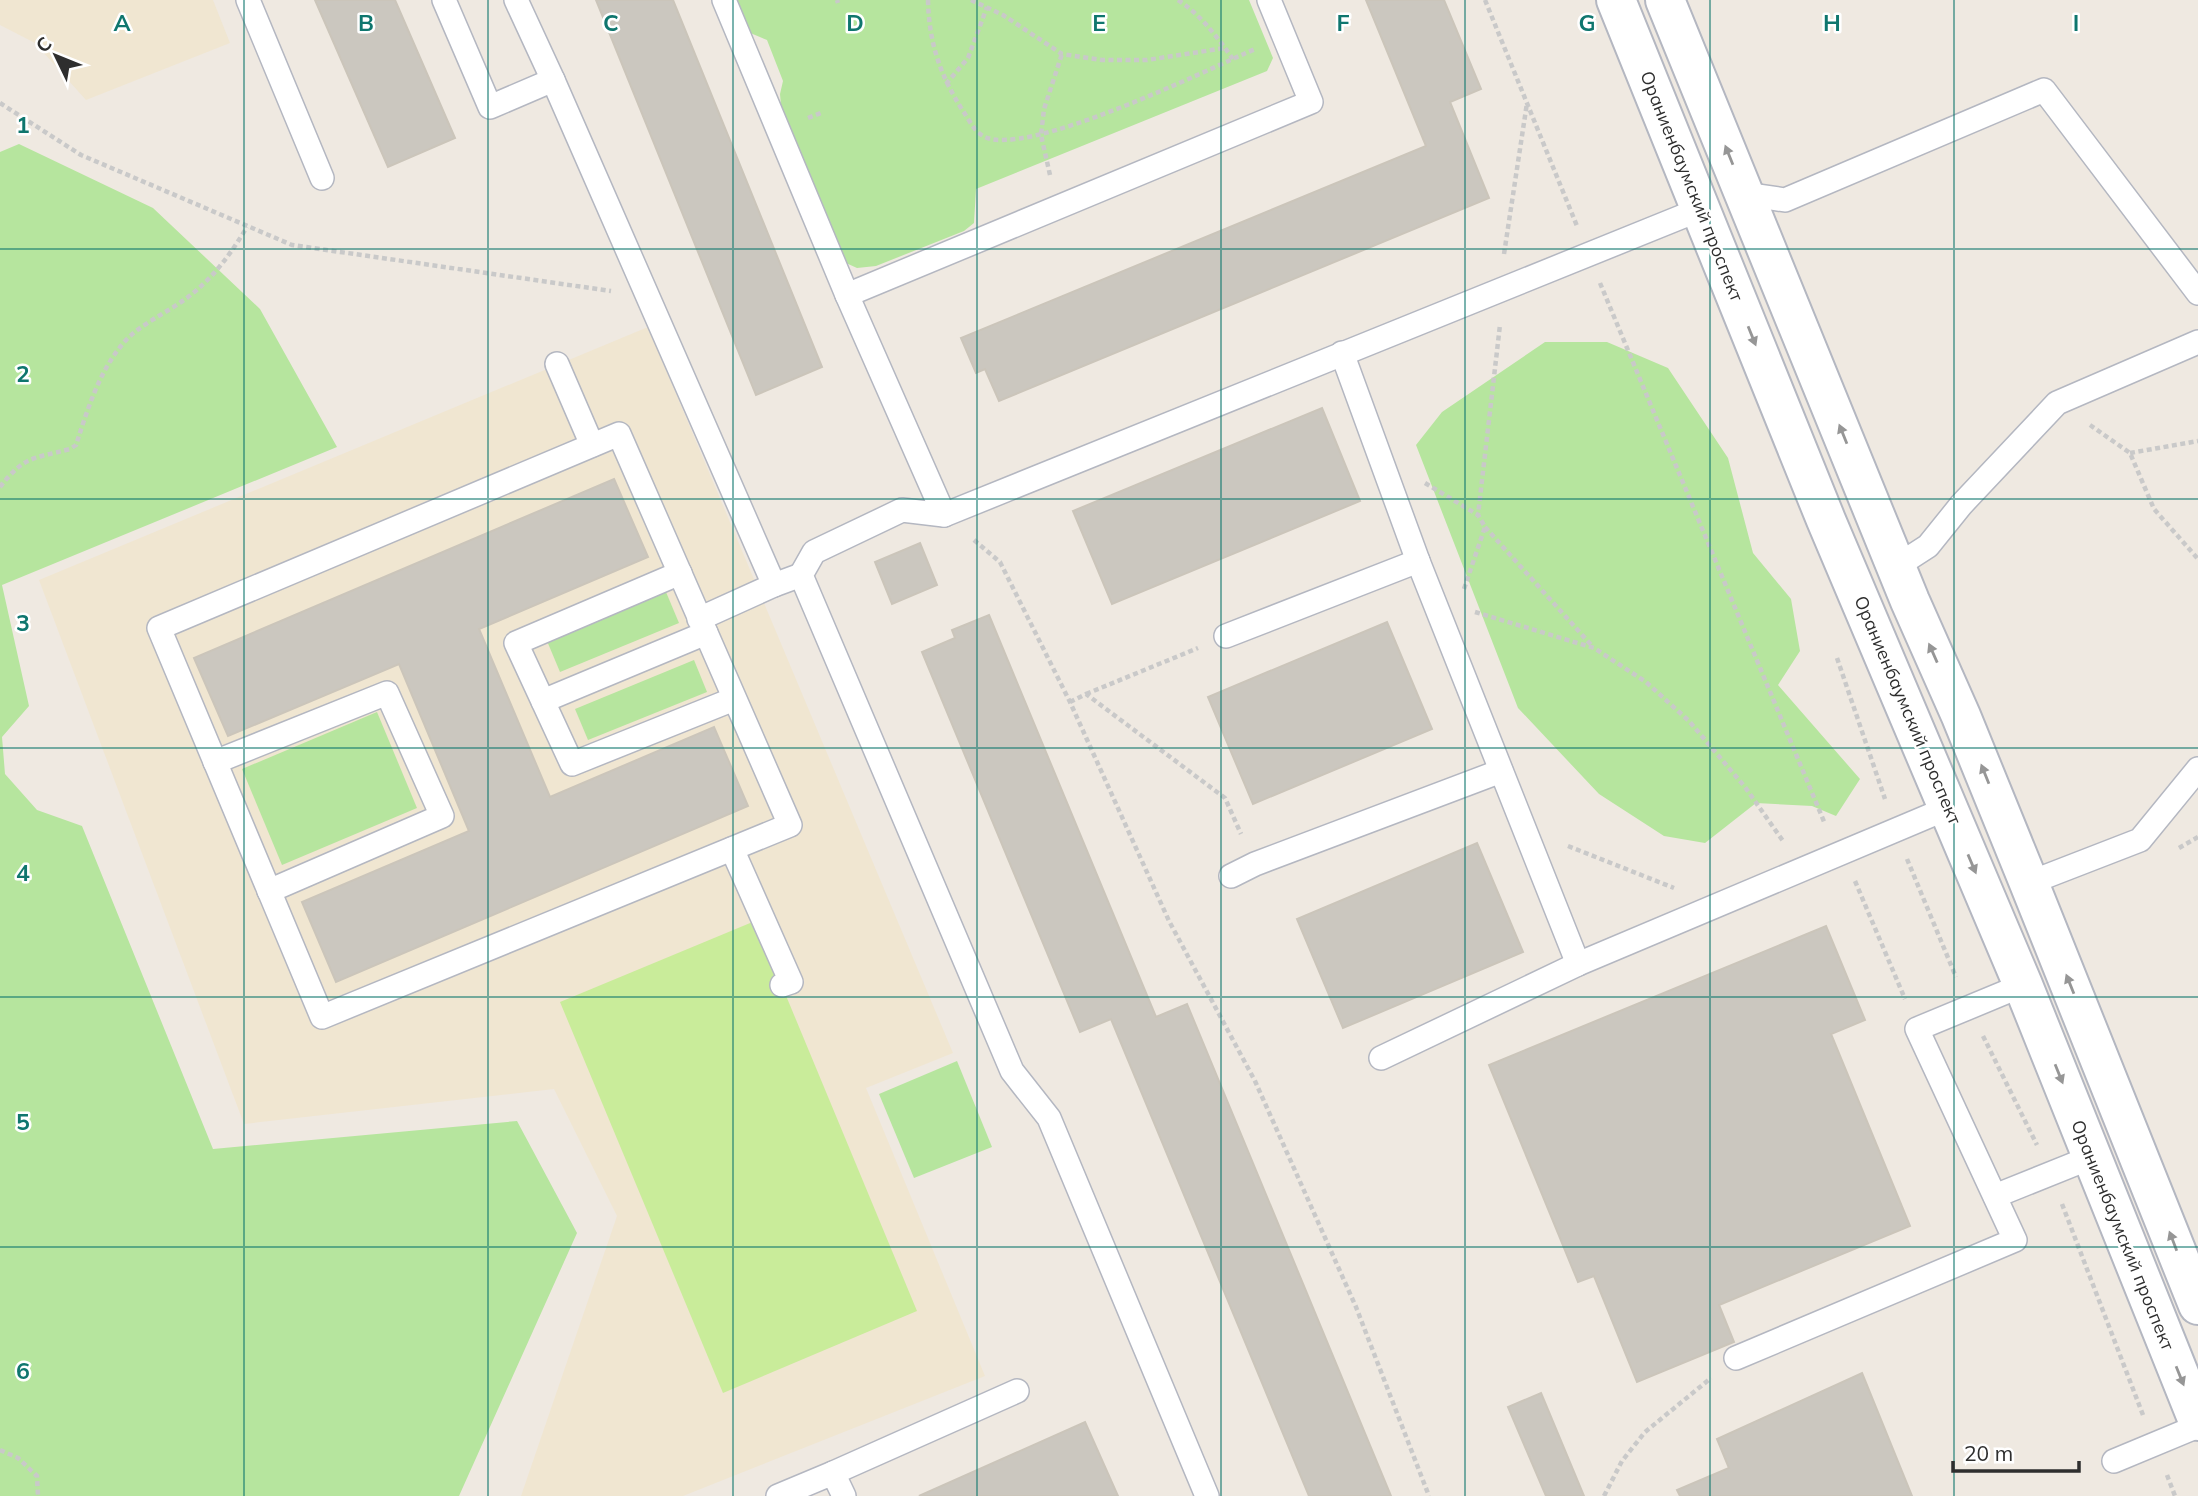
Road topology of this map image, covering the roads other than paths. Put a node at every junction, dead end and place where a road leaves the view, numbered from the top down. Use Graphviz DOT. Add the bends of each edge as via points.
graph roads {
  1 [pos="248,0"];
  2 [pos="444,0"];
  3 [pos="516,0"];
  4 [pos="724,0"];
  5 [pos="1269,0"];
  6 [pos="1616,0"];
  7 [pos="1665,0"];
  8 [pos="553,80"];
  9 [pos="322,178"];
  10 [pos="1745,194"];
  11 [pos="1701,209"];
  12 [pos="2198,293"];
  13 [pos="847,295"];
  14 [pos="2198,342"];
  15 [pos="1342,353"];
  16 [pos="557,365"];
  17 [pos="592,445"];
  18 [pos="944,514"];
  19 [pos="1418,561"];
  20 [pos="1897,566"];
  21 [pos="680,573"];
  22 [pos="801,575"];
  23 [pos="774,585"];
  24 [pos="1855,585"];
  25 [pos="703,626"];
  26 [pos="1226,636"];
  27 [pos="734,699"];
  28 [pos="542,701"];
  29 [pos="215,762"];
  30 [pos="2198,769"];
  31 [pos="1501,771"];
  32 [pos="1948,808"];
  33 [pos="732,849"];
  34 [pos="1231,876"];
  35 [pos="2029,883"];
  36 [pos="269,891"];
  37 [pos="1578,964"];
  38 [pos="782,985"];
  39 [pos="2023,985"];
  40 [pos="1381,1058"];
  41 [pos="2134,1140"];
  42 [pos="2092,1157"];
  43 [pos="1995,1196"];
  44 [pos="2198,1305"];
  45 [pos="1736,1358"];
  46 [pos="1017,1391"];
  47 [pos="2198,1424"];
  48 [pos="2114,1461"];
  49 [pos="833,1473"];
  50 [pos="778,1496"];
  51 [pos="844,1496"];
  52 [pos="1207,1496"];
  1 -- 9 [label="lane"];
  2 -- 8 [label="lane" via="489,107"];
  3 -- 8 [label="lane"];
  4 -- 13 [label="lane"];
  5 -- 13 [label="lane" via="1311,102"];
  6 -- 11 [label="main road, Ораниенбаумский проспект"];
  10 -- 7 [label="main road, one-way"];
  8 -- 23 [label="lane"];
  10 -- 11 [label="main road"];
  10 -- 12 [label="lane" via="1785,200 2044,90"];
  20 -- 10 [label="main road, one-way"];
  11 -- 15 [label="lane"];
  11 -- 24 [label="main road, Ораниенбаумский проспект, one-way"];
  13 -- 18 [label="lane"];
  14 -- 20 [label="lane" via="2057,403 1928,547"];
  15 -- 18 [label="lane"];
  15 -- 19 [label="lane"];
  16 -- 17 [label="lane"];
  17 -- 21 [label="lane" via="619,434"];
  17 -- 29 [label="lane" via="159,628"];
  18 -- 22 [label="lane" via="901,510 814,552"];
  19 -- 26 [label="lane"];
  19 -- 31 [label="lane"];
  20 -- 24 [label="main road"];
  35 -- 20 [label="main road, one-way"];
  21 -- 25 [label="lane"];
  21 -- 28 [label="lane" via="516,643"];
  22 -- 23 [label="lane"];
  22 -- 52 [label="lane" via="1012,1070 1049,1118"];
  23 -- 25 [label="lane"];
  24 -- 32 [label="main road, Ораниенбаумский проспект"];
  25 -- 27 [label="lane"];
  25 -- 28 [label="lane"];
  27 -- 28 [label="lane" via="572,764"];
  27 -- 33 [label="lane" via="790,825"];
  29 -- 36 [label="lane"];
  29 -- 36 [label="lane" via="387,693 442,816"];
  30 -- 35 [label="lane" via="2140,840"];
  31 -- 34 [label="lane"];
  31 -- 37 [label="lane"];
  32 -- 37 [label="lane"];
  32 -- 39 [label="main road, Ораниенбаумский проспект, one-way"];
  33 -- 36 [label="lane" via="322,1017"];
  33 -- 38 [label="lane" via="791,982"];
  41 -- 35 [label="main road, one-way"];
  37 -- 40 [label="lane"];
  39 -- 42 [label="main road, Ораниенбаумский проспект, one-way"];
  39 -- 43 [label="lane" via="1917,1029"];
  41 -- 42 [label="main road"];
  44 -- 41 [label="main road, one-way"];
  42 -- 43 [label="lane"];
  42 -- 47 [label="main road, Ораниенбаумский проспект, one-way"];
  43 -- 45 [label="lane" via="2015,1240"];
  46 -- 49 [label="lane"];
  47 -- 48 [label="lane"];
  49 -- 50 [label="lane"];
  49 -- 51 [label="lane"];
}
